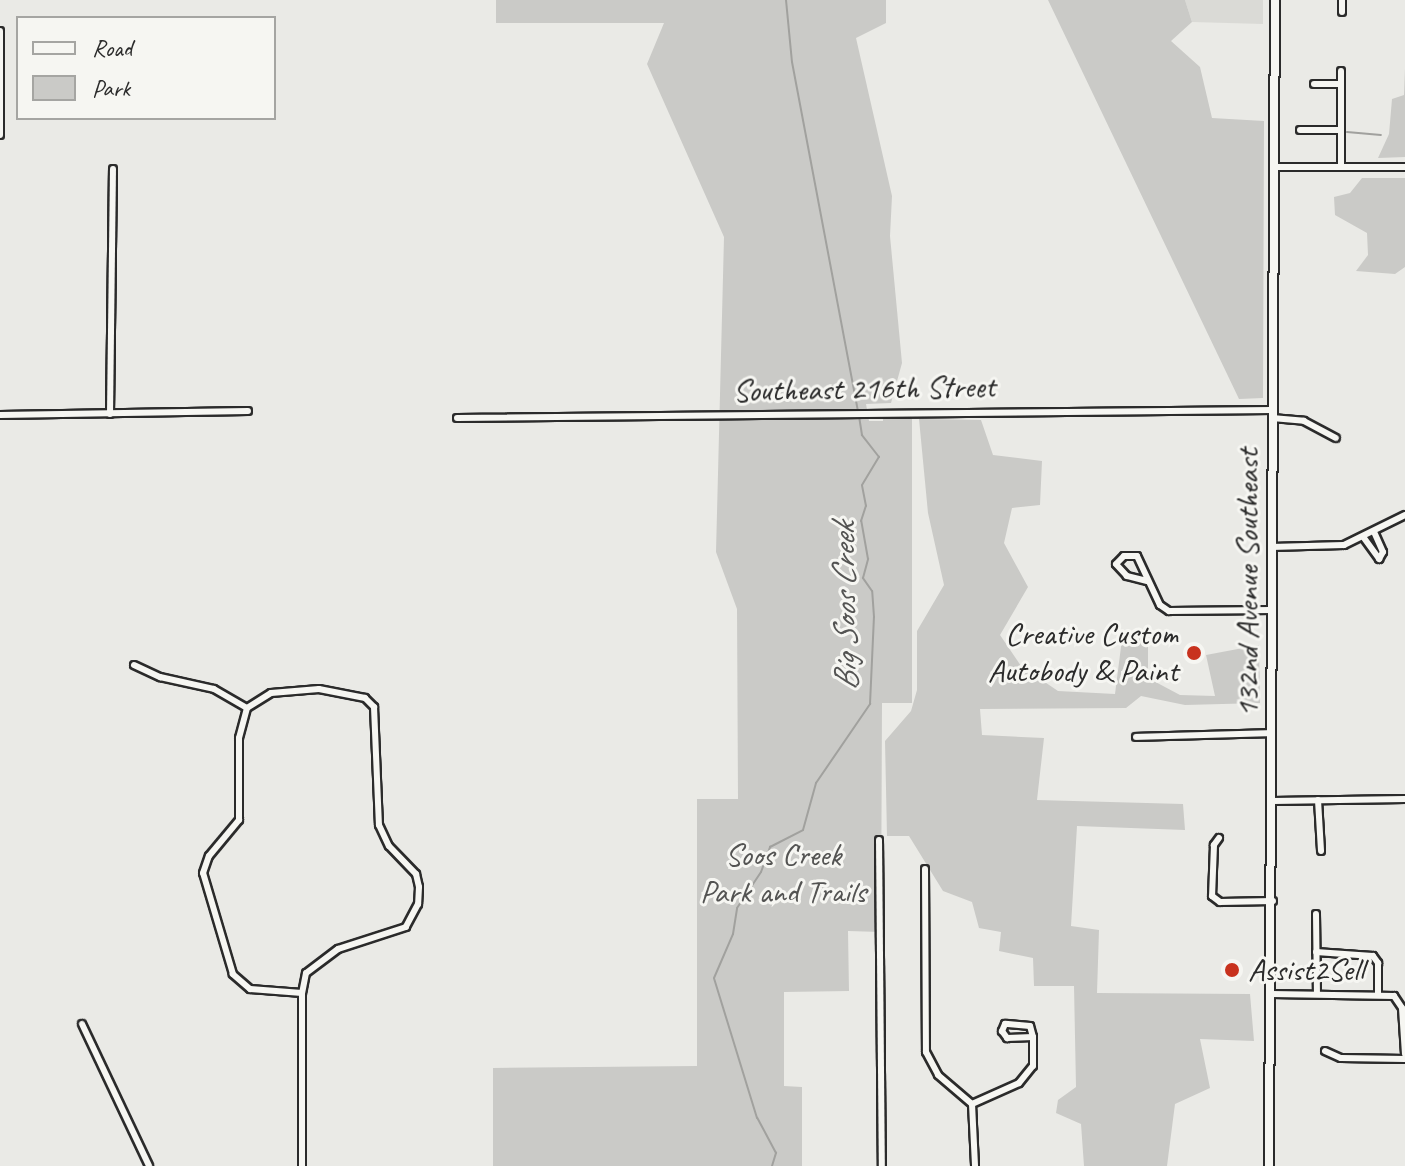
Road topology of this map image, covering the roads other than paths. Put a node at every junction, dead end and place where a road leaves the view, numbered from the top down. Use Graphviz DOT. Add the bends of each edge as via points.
graph roads {
  1 [pos="1275,0"];
  2 [pos="1342,0"];
  3 [pos="1342,12"];
  4 [pos="0,31"];
  5 [pos="1341,71"];
  6 [pos="1314,84"];
  7 [pos="1341,84"];
  8 [pos="1300,130"];
  9 [pos="1341,130"];
  10 [pos="0,135"];
  11 [pos="1274,167"];
  12 [pos="1341,167"];
  13 [pos="1405,167"];
  14 [pos="113,169"];
  15 [pos="248,411"];
  16 [pos="110,414"];
  17 [pos="1272,414"];
  18 [pos="0,415"];
  19 [pos="457,418"];
  20 [pos="1336,438"];
  21 [pos="1405,515"];
  22 [pos="1375,534"];
  23 [pos="1364,538"];
  24 [pos="1271,547"];
  25 [pos="1147,581"];
  26 [pos="1271,610"];
  27 [pos="134,665"];
  28 [pos="247,708"];
  29 [pos="1272,733"];
  30 [pos="1136,737"];
  31 [pos="1405,799"];
  32 [pos="1318,800"];
  33 [pos="1273,801"];
  34 [pos="1219,838"];
  35 [pos="879,840"];
  36 [pos="1321,851"];
  37 [pos="925,869"];
  38 [pos="1273,901"];
  39 [pos="1316,914"];
  40 [pos="1316,952"];
  41 [pos="302,993"];
  42 [pos="1272,994"];
  43 [pos="1317,994"];
  44 [pos="1378,994"];
  45 [pos="82,1024"];
  46 [pos="1033,1037"];
  47 [pos="1325,1051"];
  48 [pos="1405,1056"];
  49 [pos="972,1104"];
  50 [pos="149,1166"];
  51 [pos="302,1166"];
  52 [pos="882,1166"];
  53 [pos="975,1166"];
  54 [pos="1269,1166"];
  1 -- 11 [label="main road, 132nd Avenue Southeast"];
  2 -- 3 [label="street"];
  4 -- 10 [label="street"];
  5 -- 7 [label="street"];
  6 -- 7 [label="street"];
  7 -- 9 [label="street"];
  8 -- 9 [label="street"];
  9 -- 12 [label="street"];
  11 -- 12 [label="street"];
  11 -- 17 [label="main road, 132nd Avenue Southeast"];
  12 -- 13 [label="street"];
  14 -- 16 [label="street"];
  15 -- 16 [label="street"];
  16 -- 18 [label="street"];
  17 -- 19 [label="street, Southeast 216th Street"];
  17 -- 20 [label="street, Southeast 216th Street" via="1304,421"];
  17 -- 24 [label="main road, 132nd Avenue Southeast"];
  21 -- 22 [label="street"];
  22 -- 23 [label="street"];
  22 -- 23 [label="street" via="1383,552 1379,559"];
  23 -- 24 [label="street" via="1329,547"];
  24 -- 26 [label="main road, 132nd Avenue Southeast"];
  25 -- 25 [label="street" via="1137,556 1124,556 1116,564 1127,576"];
  25 -- 26 [label="street" via="1169,611"];
  26 -- 29 [label="main road, 132nd Avenue Southeast"];
  27 -- 28 [label="street" via="160,677 214,689"];
  28 -- 41 [label="street" via="239,738 241,813 205,865 205,886 228,963 240,983 261,991"];
  28 -- 41 [label="street" via="266,695 319,689 365,698 377,717 379,825 389,846 416,874 418,904 406,927 322,957 306,973"];
  29 -- 30 [label="street"];
  29 -- 33 [label="main road, 132nd Avenue Southeast"];
  31 -- 32 [label="street"];
  32 -- 33 [label="street"];
  32 -- 36 [label="street"];
  33 -- 38 [label="main road, 132nd Avenue Southeast"];
  34 -- 38 [label="street" via="1214,845 1212,896 1220,902"];
  35 -- 52 [label="street"];
  37 -- 49 [label="street" via="926,1052 938,1075"];
  38 -- 42 [label="main road, 132nd Avenue Southeast"];
  39 -- 40 [label="street"];
  40 -- 43 [label="street"];
  40 -- 44 [label="street" via="1373,956"];
  41 -- 51 [label="street"];
  42 -- 43 [label="street"];
  42 -- 54 [label="main road, 132nd Avenue Southeast"];
  43 -- 44 [label="street"];
  44 -- 48 [label="street" via="1398,999"];
  45 -- 50 [label="street"];
  46 -- 46 [label="street" via="1026,1023 1010,1022 1002,1028 1010,1040"];
  46 -- 49 [label="street" via="1034,1061 1027,1077"];
  47 -- 48 [label="street" via="1341,1058"];
  49 -- 53 [label="street"];
}
